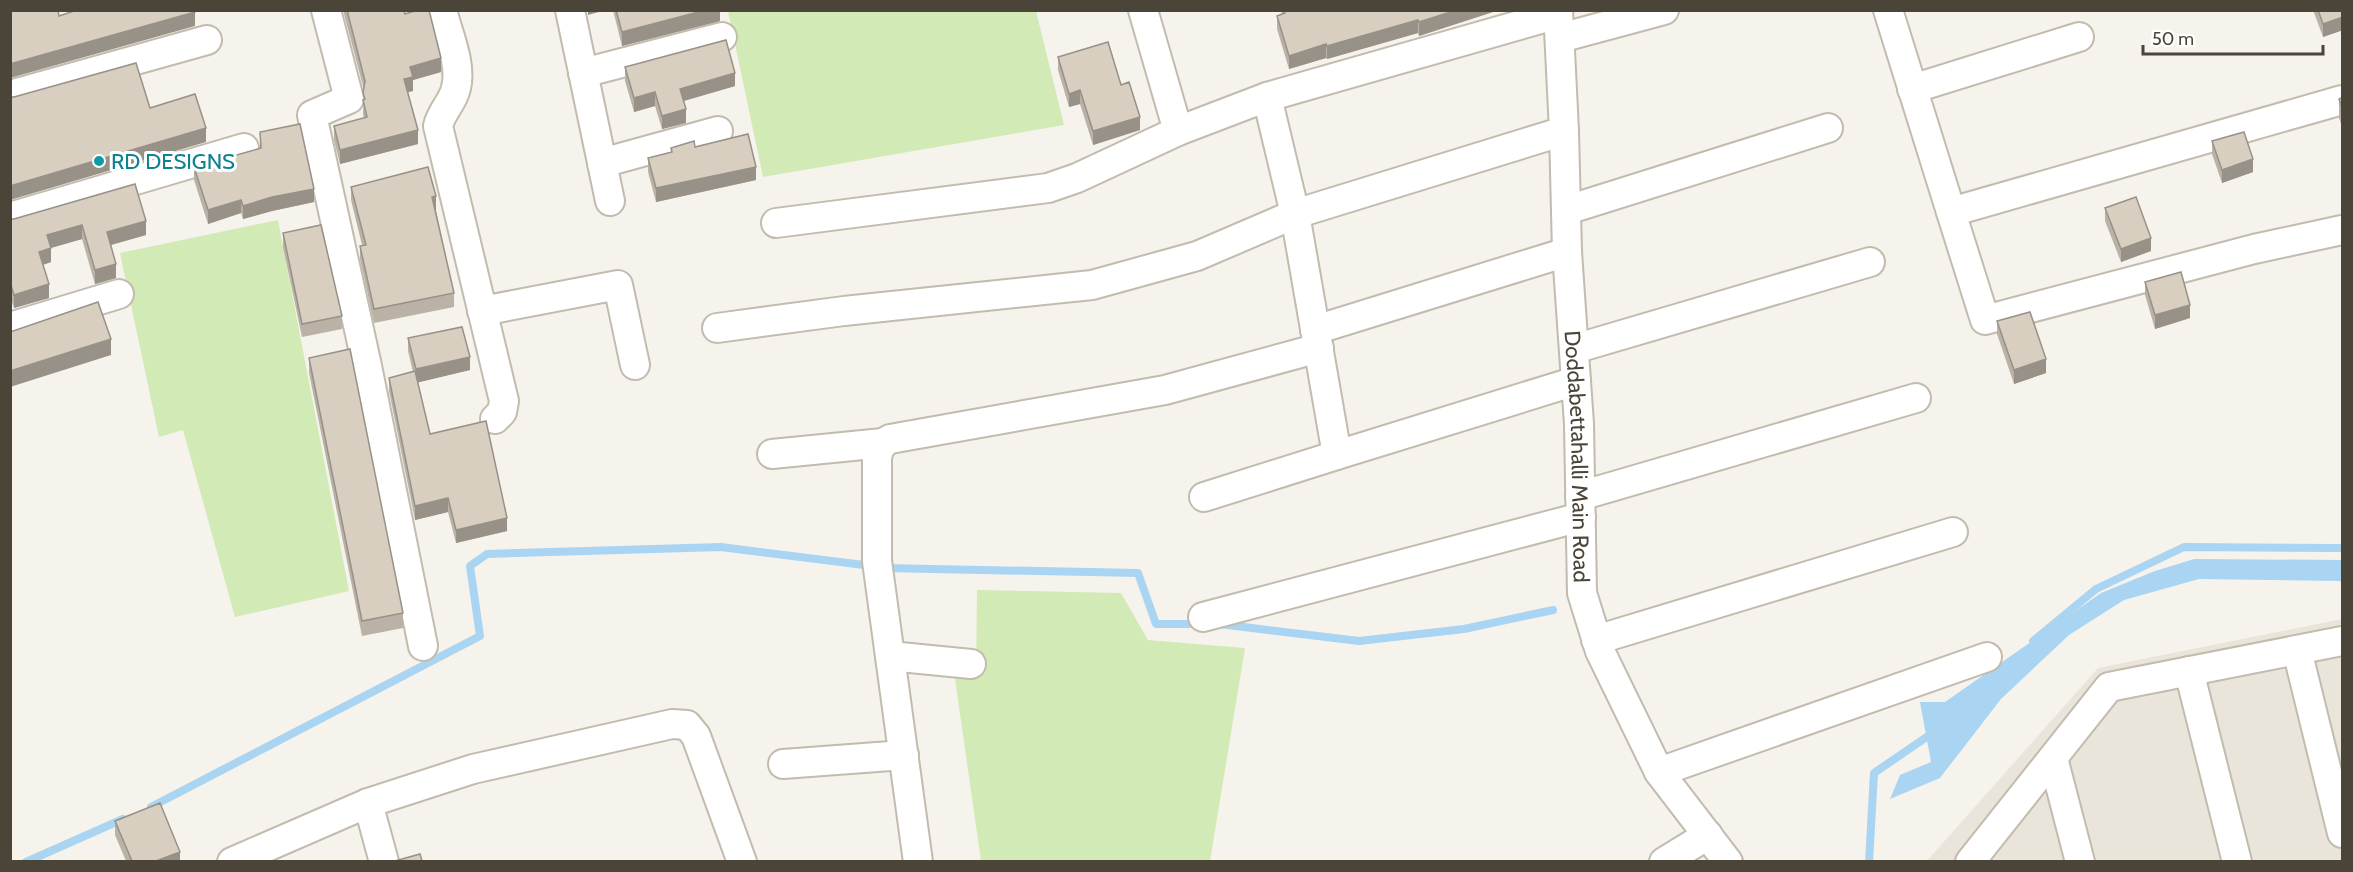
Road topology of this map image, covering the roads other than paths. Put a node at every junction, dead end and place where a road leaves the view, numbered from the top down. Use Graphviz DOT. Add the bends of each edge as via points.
graph roads {
  1 [pos="326,10"];
  2 [pos="442,10"];
  3 [pos="570,10"];
  4 [pos="1143,10"];
  5 [pos="1664,10"];
  6 [pos="1888,10"];
  7 [pos="1559,21"];
  8 [pos="722,37"];
  9 [pos="2079,37"];
  10 [pos="207,40"];
  11 [pos="584,73"];
  12 [pos="1912,89"];
  13 [pos="10,95"];
  14 [pos="1266,97"];
  15 [pos="2343,100"];
  16 [pos="1828,128"];
  17 [pos="718,131"];
  18 [pos="1178,131"];
  19 [pos="1564,131"];
  20 [pos="244,148"];
  21 [pos="602,163"];
  22 [pos="610,201"];
  23 [pos="1567,210"];
  24 [pos="1951,212"];
  25 [pos="1295,214"];
  26 [pos="10,217"];
  27 [pos="776,223"];
  28 [pos="2343,230"];
  29 [pos="1567,252"];
  30 [pos="1870,262"];
  31 [pos="119,294"];
  32 [pos="482,311"];
  33 [pos="10,327"];
  34 [pos="717,328"];
  35 [pos="1317,339"];
  36 [pos="1574,349"];
  37 [pos="635,365"];
  38 [pos="1576,381"];
  39 [pos="1916,398"];
  40 [pos="495,419"];
  41 [pos="883,443"];
  42 [pos="772,454"];
  43 [pos="1337,455"];
  44 [pos="1204,497"];
  45 [pos="1581,506"];
  46 [pos="1953,532"];
  47 [pos="1203,617"];
  48 [pos="1596,640"];
  49 [pos="2343,641"];
  50 [pos="423,646"];
  51 [pos="2297,650"];
  52 [pos="890,656"];
  53 [pos="1987,657"];
  54 [pos="971,664"];
  55 [pos="2189,671"];
  56 [pos="904,755"];
  57 [pos="2053,758"];
  58 [pos="783,764"];
  59 [pos="1659,772"];
  60 [pos="368,803"];
  61 [pos="2343,832"];
  62 [pos="1708,835"];
  63 [pos="233,861"];
  64 [pos="384,861"];
  65 [pos="742,861"];
  66 [pos="918,861"];
  67 [pos="1664,861"];
  68 [pos="1728,861"];
  69 [pos="1970,861"];
  70 [pos="2080,861"];
  71 [pos="2237,861"];
  1 -- 50 [label="street" via="350,99 312,115"];
  2 -- 32 [label="street" via="457,79 438,126"];
  3 -- 11 [label="street"];
  4 -- 18 [label="street"];
  5 -- 7 [label="street"];
  6 -- 12 [label="street"];
  7 -- 14 [label="street"];
  7 -- 19 [label="street, Doddabettahalli Main Road"];
  8 -- 11 [label="street"];
  9 -- 12 [label="street"];
  10 -- 13 [label="street"];
  11 -- 21 [label="street"];
  12 -- 24 [label="street"];
  14 -- 18 [label="street"];
  14 -- 25 [label="street"];
  15 -- 24 [label="street"];
  16 -- 23 [label="street"];
  17 -- 21 [label="street"];
  18 -- 27 [label="street" via="1048,188"];
  19 -- 23 [label="street, Doddabettahalli Main Road"];
  19 -- 25 [label="street"];
  20 -- 26 [label="street"];
  21 -- 22 [label="street"];
  23 -- 29 [label="street, Doddabettahalli Main Road"];
  24 -- 28 [label="street" via="1985,320 2254,249"];
  25 -- 34 [label="street" via="1197,256 1092,285 844,310"];
  25 -- 35 [label="street"];
  29 -- 35 [label="street"];
  29 -- 36 [label="street, Doddabettahalli Main Road"];
  30 -- 36 [label="street"];
  31 -- 33 [label="street"];
  32 -- 37 [label="street" via="618,285"];
  32 -- 40 [label="street" via="504,401 502,412"];
  35 -- 41 [label="street" via="1165,390"];
  35 -- 43 [label="street"];
  36 -- 38 [label="street, Doddabettahalli Main Road"];
  38 -- 43 [label="street"];
  38 -- 45 [label="street, Doddabettahalli Main Road"];
  39 -- 45 [label="street"];
  41 -- 42 [label="street"];
  41 -- 52 [label="street" via="877,458 878,569"];
  43 -- 44 [label="street"];
  45 -- 47 [label="street"];
  45 -- 48 [label="street, Doddabettahalli Main Road" via="1582,592"];
  46 -- 48 [label="street"];
  48 -- 59 [label="street, Doddabettahalli Main Road"];
  49 -- 51 [label="street"];
  51 -- 55 [label="street"];
  51 -- 61 [label="street"];
  52 -- 54 [label="street"];
  52 -- 56 [label="street"];
  53 -- 59 [label="street"];
  55 -- 57 [label="street" via="2109,687"];
  55 -- 71 [label="street"];
  56 -- 58 [label="street"];
  56 -- 66 [label="street"];
  57 -- 69 [label="street"];
  57 -- 70 [label="street"];
  59 -- 62 [label="street, Doddabettahalli Main Road"];
  60 -- 63 [label="street"];
  60 -- 64 [label="street"];
  60 -- 65 [label="street" via="472,769 672,724 687,725 696,736"];
  62 -- 67 [label="street"];
  62 -- 68 [label="street, Doddabettahalli Main Road"];
}
